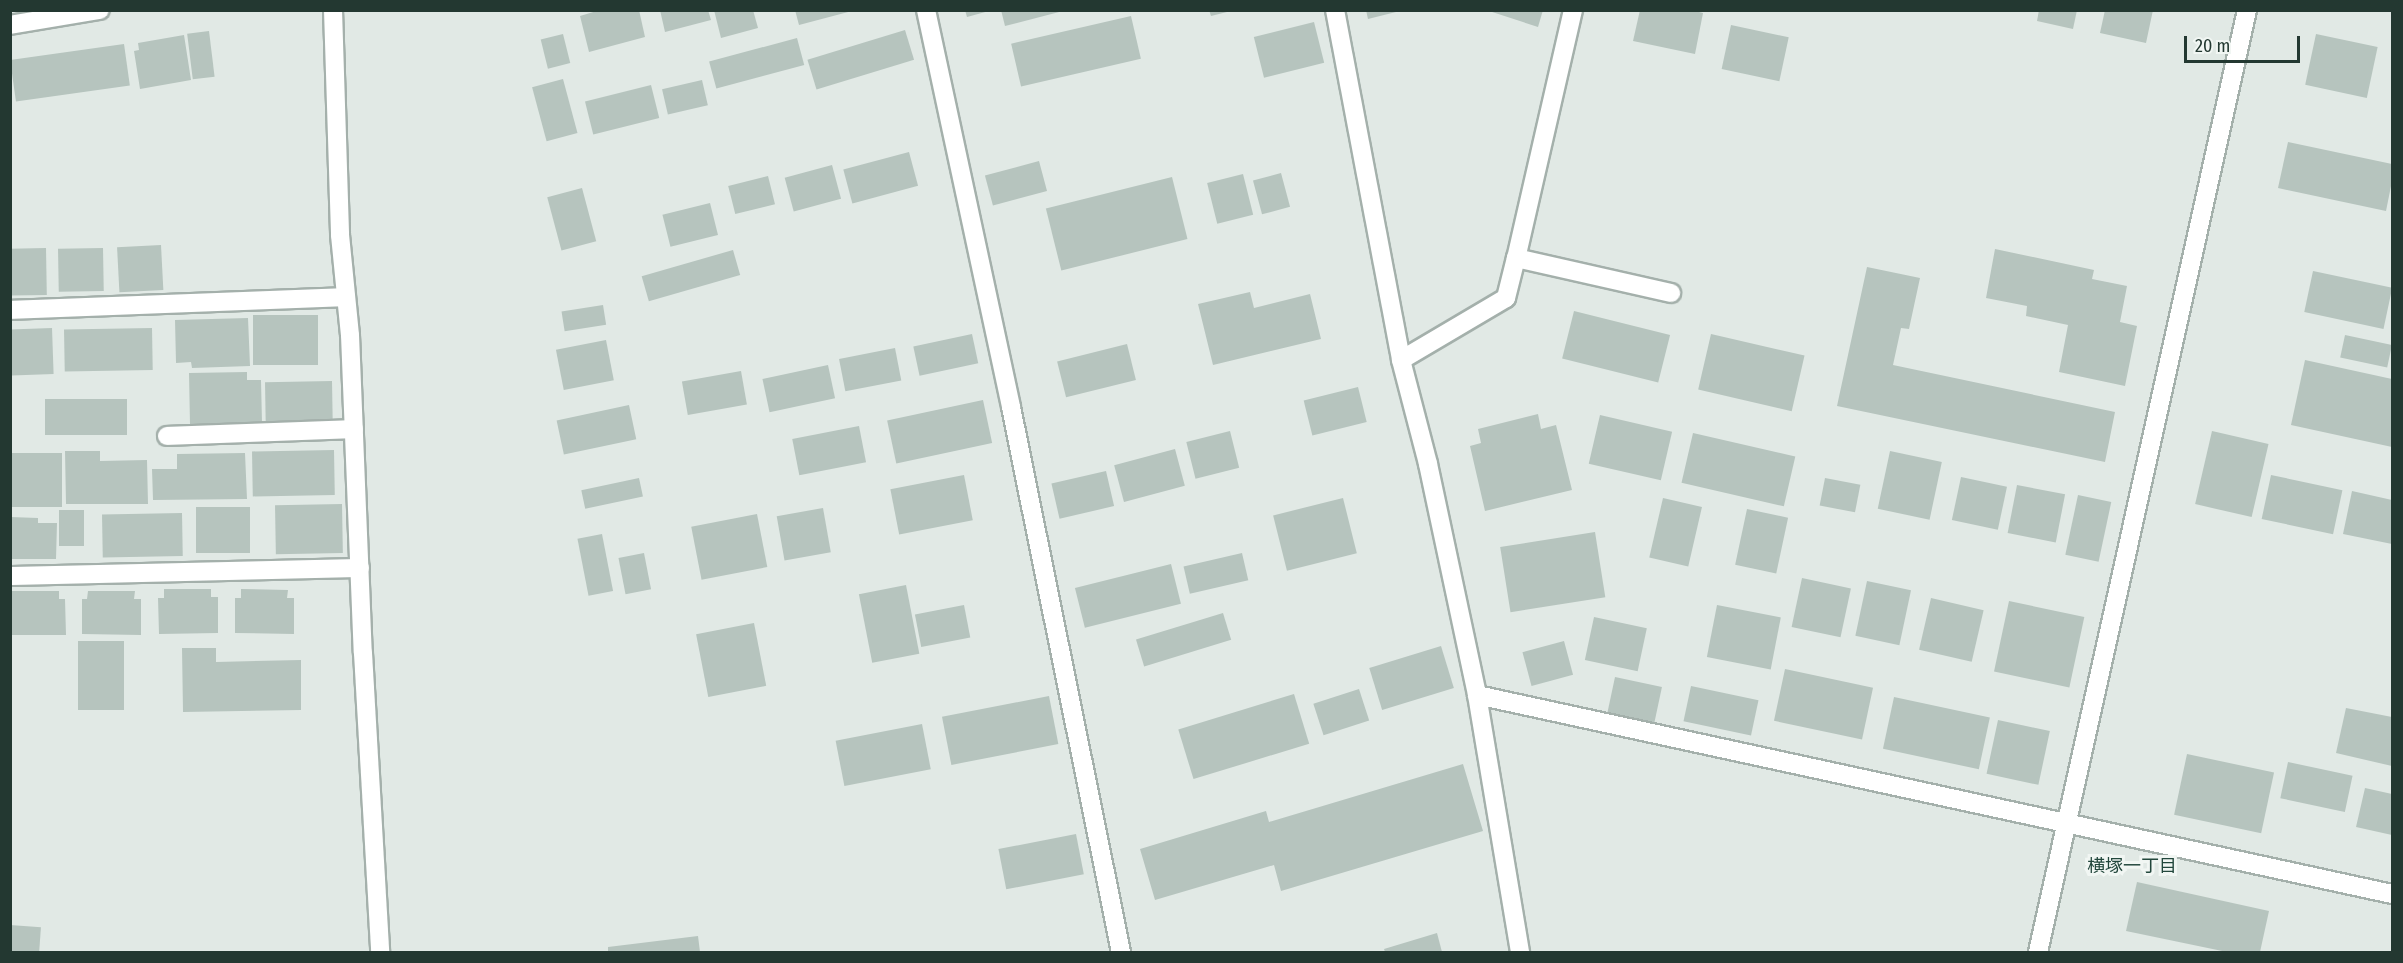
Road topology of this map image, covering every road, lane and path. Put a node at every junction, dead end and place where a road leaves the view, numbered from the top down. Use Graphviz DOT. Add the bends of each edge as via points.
graph roads {
  1 [pos="100,10"];
  2 [pos="333,10"];
  3 [pos="926,10"];
  4 [pos="1335,10"];
  5 [pos="1573,10"];
  6 [pos="2247,10"];
  7 [pos="10,25"];
  8 [pos="1516,258"];
  9 [pos="1671,293"];
  10 [pos="346,297"];
  11 [pos="10,310"];
  12 [pos="1401,360"];
  13 [pos="354,429"];
  14 [pos="167,436"];
  15 [pos="360,568"];
  16 [pos="10,576"];
  17 [pos="1477,695"];
  18 [pos="2067,824"];
  19 [pos="2392,894"];
  20 [pos="380,952"];
  21 [pos="1121,952"];
  22 [pos="1520,952"];
  23 [pos="2038,952"];
  1 -- 7 [label="street"];
  2 -- 10 [label="street" via="340,235"];
  3 -- 21 [label="street"];
  4 -- 12 [label="street"];
  5 -- 8 [label="street"];
  6 -- 18 [label="street"];
  8 -- 9 [label="street"];
  8 -- 12 [label="street" via="1506,298"];
  10 -- 11 [label="street"];
  10 -- 13 [label="street"];
  12 -- 17 [label="street" via="1428,464"];
  13 -- 14 [label="street"];
  13 -- 15 [label="street"];
  15 -- 16 [label="street"];
  15 -- 20 [label="street"];
  17 -- 18 [label="street"];
  17 -- 22 [label="street"];
  18 -- 19 [label="street"];
  18 -- 23 [label="street"];
}
